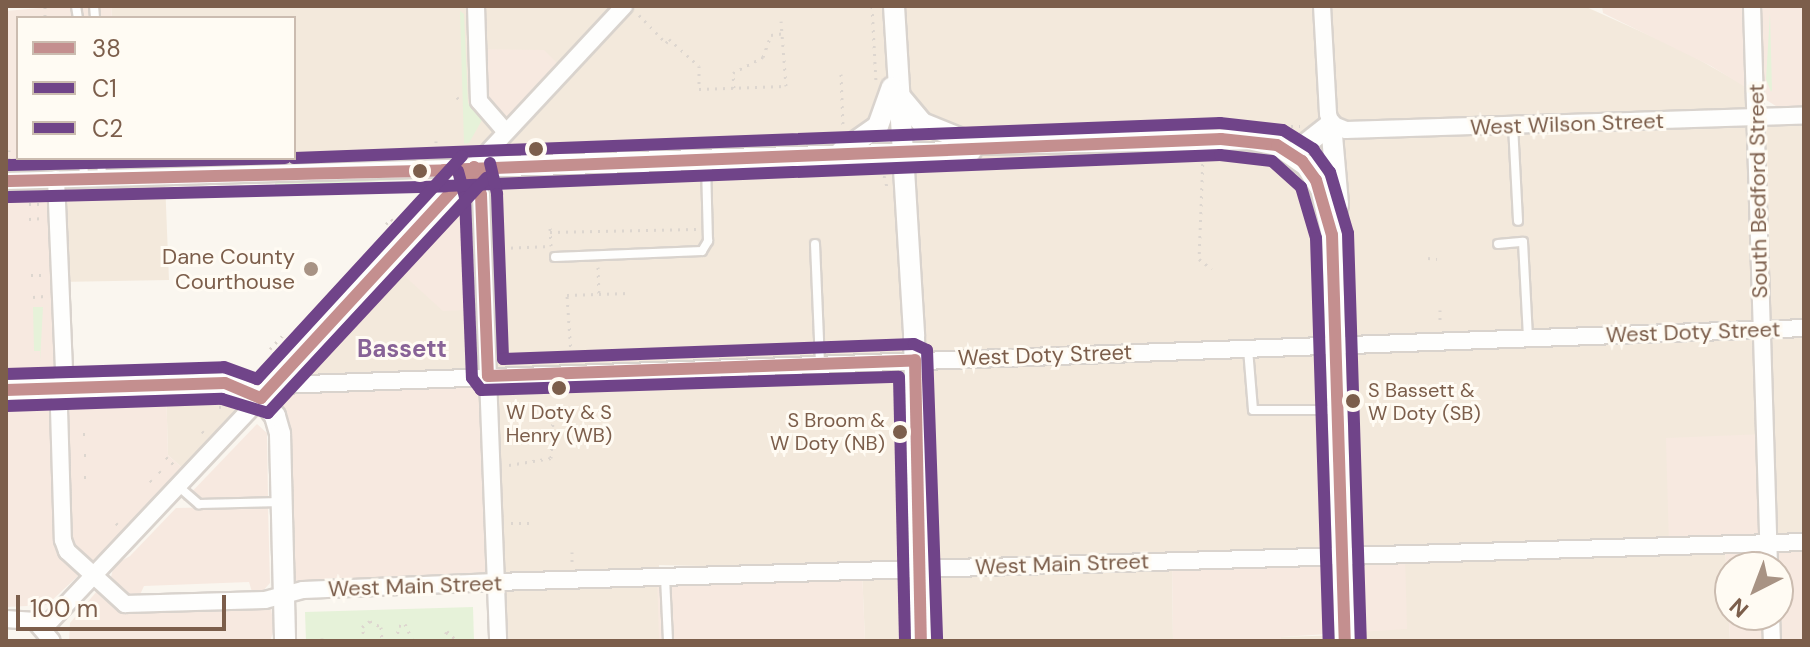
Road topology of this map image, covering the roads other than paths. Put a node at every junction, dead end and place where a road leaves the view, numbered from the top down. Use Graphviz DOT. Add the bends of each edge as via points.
graph roads {
  1 [pos="476,6"];
  2 [pos="894,6"];
  3 [pos="1322,6"];
  4 [pos="1752,6"];
  5 [pos="632,10"];
  6 [pos="896,68"];
  7 [pos="897,93"];
  8 [pos="1804,116"];
  9 [pos="1755,117"];
  10 [pos="1331,124"];
  11 [pos="1513,125"];
  12 [pos="506,132"];
  13 [pos="991,147"];
  14 [pos="903,152"];
  15 [pos="837,154"];
  16 [pos="1293,154"];
  17 [pos="83,160"];
  18 [pos="101,160"];
  19 [pos="706,160"];
  20 [pos="474,167"];
  21 [pos="102,178"];
  22 [pos="56,179"];
  23 [pos="84,179"];
  24 [pos="6,181"];
  25 [pos="1518,221"];
  26 [pos="1332,235"];
  27 [pos="815,244"];
  28 [pos="1498,244"];
  29 [pos="555,257"];
  30 [pos="1804,328"];
  31 [pos="1760,330"];
  32 [pos="1528,338"];
  33 [pos="1334,345"];
  34 [pos="1248,348"];
  35 [pos="915,360"];
  36 [pos="820,363"];
  37 [pos="488,376"];
  38 [pos="61,388"];
  39 [pos="6,390"];
  40 [pos="261,398"];
  41 [pos="1336,410"];
  42 [pos="171,481"];
  43 [pos="282,502"];
  44 [pos="1804,542"];
  45 [pos="1768,543"];
  46 [pos="1768,551"];
  47 [pos="1342,556"];
  48 [pos="921,568"];
  49 [pos="93,576"];
  50 [pos="665,577"];
  51 [pos="496,582"];
  52 [pos="284,594"];
  53 [pos="6,619"];
  54 [pos="48,635"];
  55 [pos="285,641"];
  56 [pos="498,641"];
  57 [pos="668,641"];
  58 [pos="921,641"];
  59 [pos="1345,641"];
  1 -- 12 [label="street" via="479,101"];
  2 -- 6 [label="street"];
  3 -- 10 [label="street"];
  4 -- 9 [label="street, South Bedford Street"];
  5 -- 12 [label="street"];
  6 -- 7 [label="street"];
  6 -- 15 [label="street" via="882,120 866,139"];
  7 -- 13 [label="street" via="935,131"];
  7 -- 14 [label="street"];
  8 -- 9 [label="street, West Wilson Street"];
  9 -- 11 [label="street, West Wilson Street"];
  9 -- 31 [label="street, South Bedford Street"];
  10 -- 11 [label="street, West Wilson Street" via="1346,130"];
  10 -- 16 [label="street"];
  10 -- 26 [label="street" via="1338,204"];
  11 -- 25 [label="lane"];
  12 -- 20 [label="street"];
  13 -- 14 [label="street"];
  13 -- 16 [label="street" via="1248,139"];
  14 -- 15 [label="street"];
  14 -- 35 [label="street"];
  15 -- 19 [label="street"];
  16 -- 26 [label="street" via="1316,180"];
  17 -- 23 [label="lane"];
  18 -- 21 [label="lane"];
  19 -- 20 [label="street"];
  19 -- 29 [label="lane" via="708,228 702,251"];
  20 -- 21 [label="street"];
  20 -- 37 [label="street" via="481,195"];
  20 -- 40 [label="street"];
  21 -- 23 [label="street"];
  22 -- 23 [label="street"];
  22 -- 24 [label="street"];
  22 -- 38 [label="street, West Main Street"];
  26 -- 33 [label="street"];
  27 -- 36 [label="lane"];
  28 -- 32 [label="lane" via="1523,242"];
  30 -- 31 [label="street, West Doty Street"];
  31 -- 32 [label="street, West Doty Street"];
  31 -- 45 [label="street, South Bedford Street"];
  32 -- 33 [label="street, West Doty Street"];
  33 -- 34 [label="street, West Doty Street"];
  33 -- 41 [label="street"];
  34 -- 35 [label="street, West Doty Street"];
  34 -- 41 [label="lane" via="1253,410"];
  35 -- 36 [label="street, West Doty Street"];
  35 -- 48 [label="street"];
  36 -- 37 [label="street, West Doty Street"];
  37 -- 40 [label="street, West Doty Street" via="280,385"];
  37 -- 51 [label="street"];
  38 -- 39 [label="street"];
  38 -- 40 [label="street" via="225,383"];
  38 -- 49 [label="street, West Main Street" via="63,540"];
  40 -- 42 [label="street"];
  40 -- 43 [label="street" via="279,428"];
  41 -- 47 [label="street"];
  42 -- 43 [label="lane" via="199,504"];
  42 -- 49 [label="street"];
  43 -- 52 [label="street"];
  44 -- 45 [label="street, West Main Street"];
  45 -- 46 [label="street, South Bedford Street"];
  45 -- 47 [label="street, West Main Street"];
  47 -- 48 [label="street, West Main Street"];
  47 -- 59 [label="street"];
  48 -- 50 [label="street, West Main Street"];
  48 -- 58 [label="street"];
  49 -- 52 [label="street, West Main Street" via="129,605 265,600"];
  49 -- 54 [label="street"];
  50 -- 51 [label="street, West Main Street"];
  50 -- 57 [label="lane"];
  51 -- 52 [label="street, West Main Street"];
  51 -- 56 [label="street"];
  52 -- 55 [label="street"];
  53 -- 54 [label="street" via="35,621"];
}
